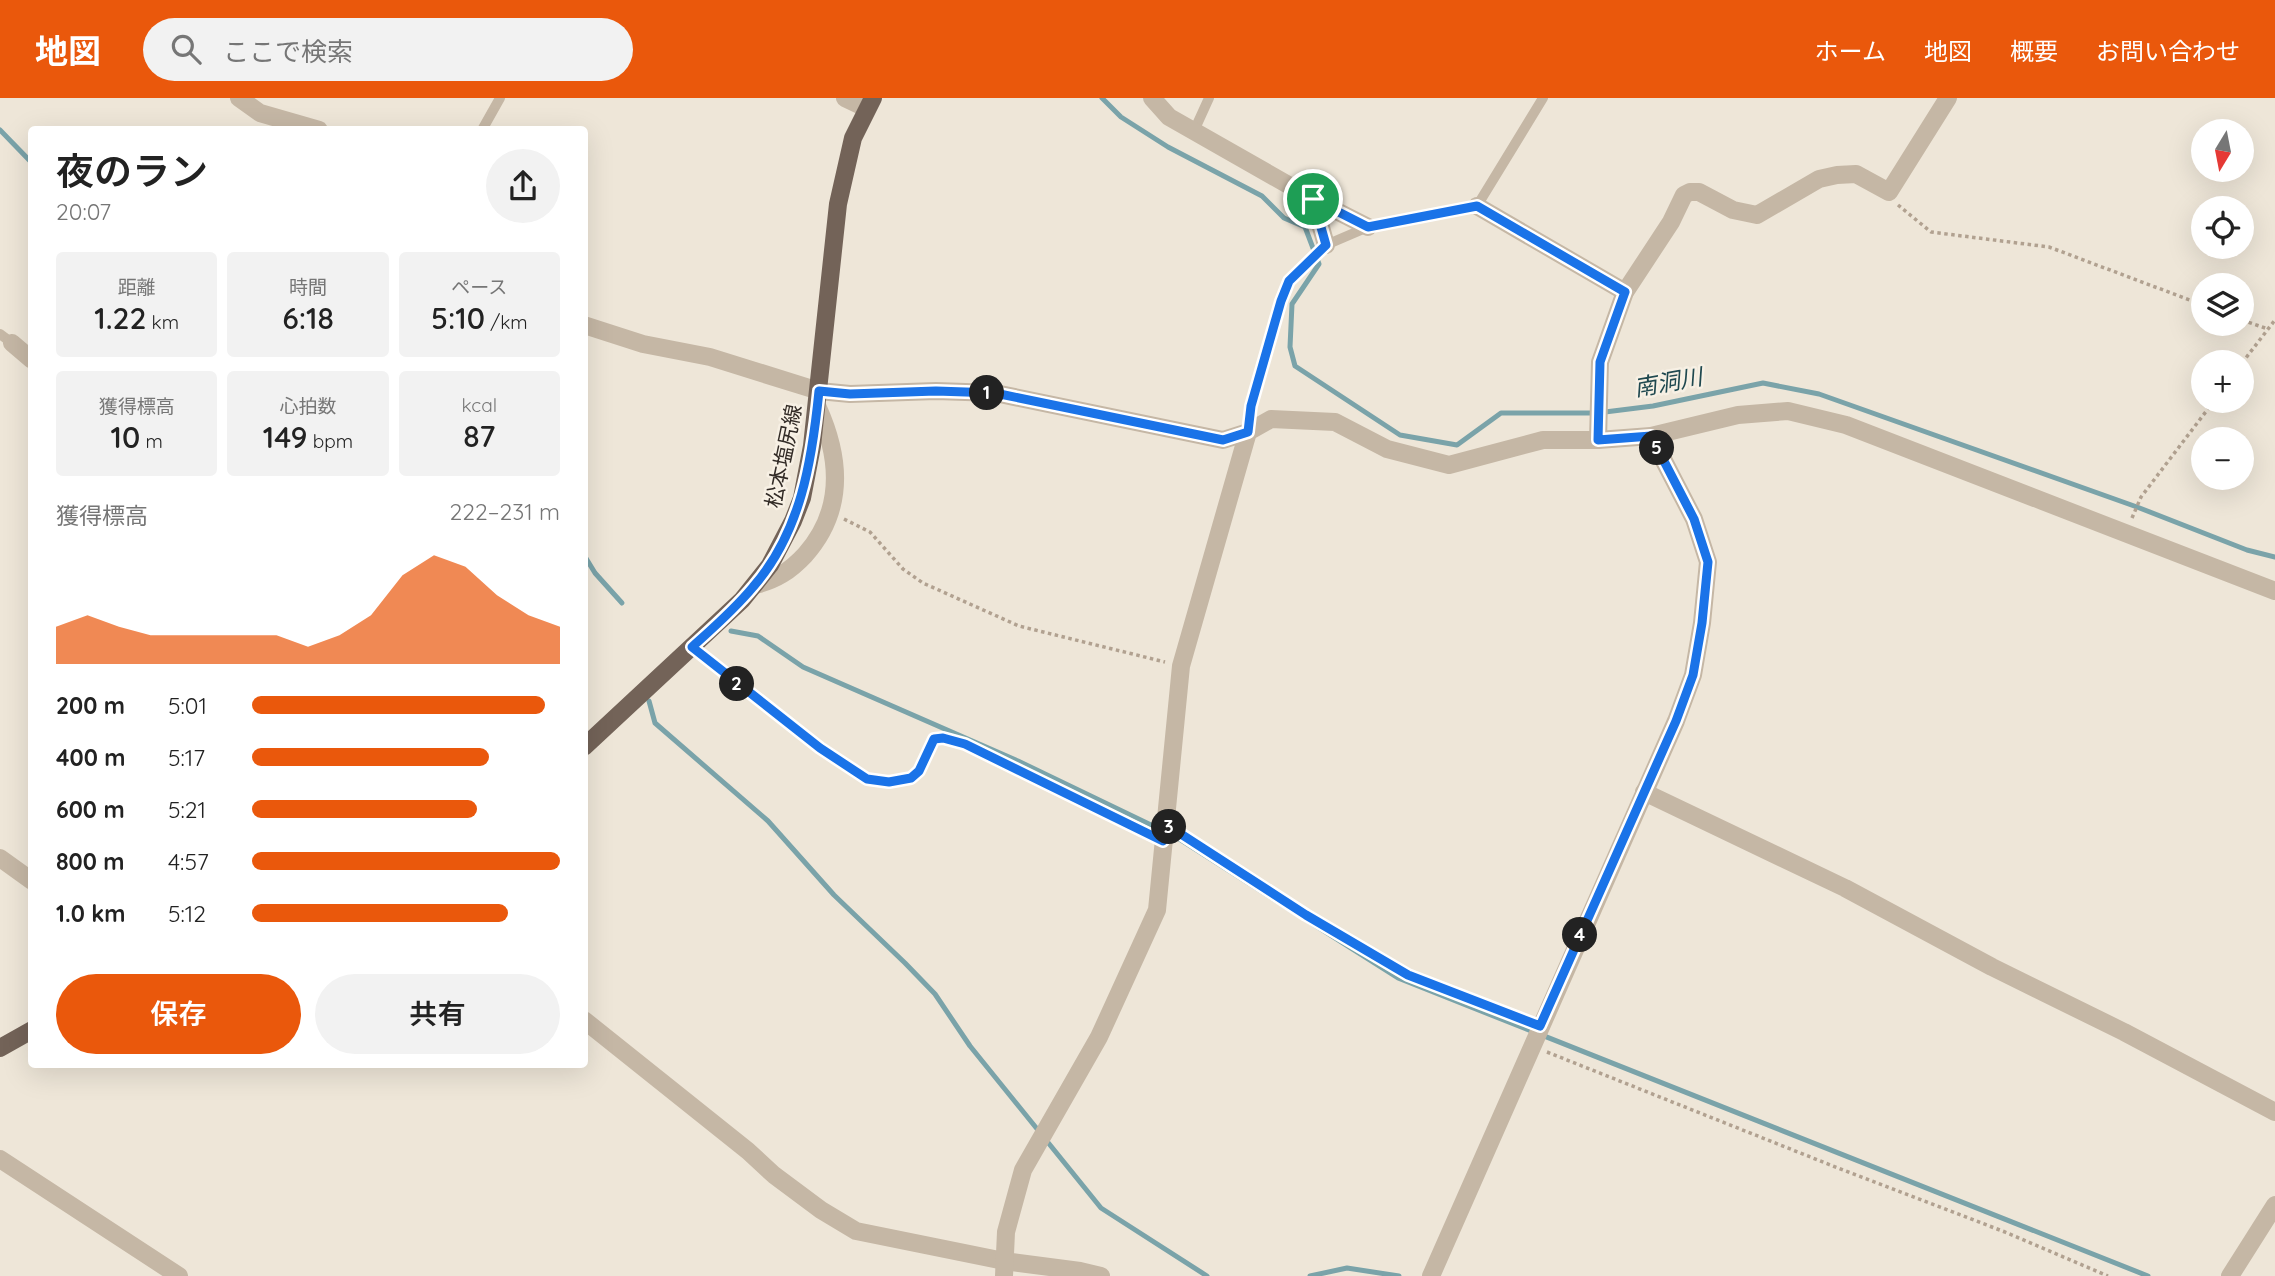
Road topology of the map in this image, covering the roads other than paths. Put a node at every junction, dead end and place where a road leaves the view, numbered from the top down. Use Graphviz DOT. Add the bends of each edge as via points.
graph roads {
  1 [pos="239,98"];
  2 [pos="500,98"];
  3 [pos="845,98"];
  4 [pos="1152,98"];
  5 [pos="1209,98"];
  6 [pos="1543,98"];
  7 [pos="1948,98"];
  8 [pos="870,103"];
  9 [pos="305,126"];
  10 [pos="484,126"];
  11 [pos="1194,131"];
  12 [pos="1313,199"];
  13 [pos="1477,206"];
  14 [pos="1368,227"];
  15 [pos="1326,245"];
  16 [pos="1625,292"];
  17 [pos="588,326"];
  18 [pos="6,339"];
  19 [pos="28,357"];
  20 [pos="818,400"];
  21 [pos="1248,432"];
  22 [pos="1651,436"];
  23 [pos="1598,440"];
  24 [pos="755,585"];
  25 [pos="2275,592"];
  26 [pos="588,743"];
  27 [pos="1644,792"];
  28 [pos="0,858"];
  29 [pos="28,878"];
  30 [pos="588,1023"];
  31 [pos="28,1032"];
  32 [pos="0,1048"];
  33 [pos="2275,1112"];
  34 [pos="0,1159"];
  35 [pos="2275,1205"];
  36 [pos="1004,1268"];
  37 [pos="179,1276"];
  38 [pos="1101,1276"];
  39 [pos="1431,1276"];
  40 [pos="2230,1276"];
  1 -- 9 [label="street" via="260,113"];
  2 -- 10 [label="lane"];
  3 -- 8 [label="street"];
  4 -- 11 [label="street" via="1169,117"];
  5 -- 11 [label="lane"];
  6 -- 13 [label="lane"];
  7 -- 16 [label="street" via="1889,192 1856,174 1837,175 1819,179 1757,215 1733,210 1699,192 1684,195"];
  8 -- 20 [label="main road, 松本塩尻線" via="853,138 838,204"];
  11 -- 12 [label="street"];
  12 -- 14 [label="street"];
  12 -- 15 [label="street"];
  13 -- 14 [label="lane"];
  13 -- 16 [label="street"];
  14 -- 15 [label="lane"];
  15 -- 21 [label="lane" via="1289,281 1251,406"];
  16 -- 23 [label="street" via="1600,362"];
  17 -- 20 [label="street" via="643,344 710,357"];
  18 -- 19 [label="street"];
  20 -- 21 [label="street" via="850,394 995,393 1223,440"];
  20 -- 24 [label="main road, 松本塩尻線" via="802,498 781,546"];
  20 -- 24 [label="street" via="835,473 830,513 820,537 796,565 782,576"];
  21 -- 23 [label="street" via="1271,419 1335,422 1387,449 1449,465 1543,440"];
  21 -- 36 [label="street" via="1181,666 1157,909 1099,1037 1023,1170 1006,1232"];
  22 -- 23 [label="street"];
  22 -- 25 [label="street" via="1738,415 1788,411 1846,425"];
  22 -- 27 [label="street" via="1694,519 1708,562 1693,675"];
  24 -- 26 [label="main road, 松本塩尻線"];
  27 -- 33 [label="street" via="1845,888"];
  27 -- 39 [label="street"];
  28 -- 29 [label="street"];
  30 -- 36 [label="street" via="774,1175 839,1222 856,1231"];
  31 -- 32 [label="main road"];
  34 -- 37 [label="street"];
  35 -- 40 [label="street"];
  36 -- 38 [label="street" via="1080,1270"];
}
